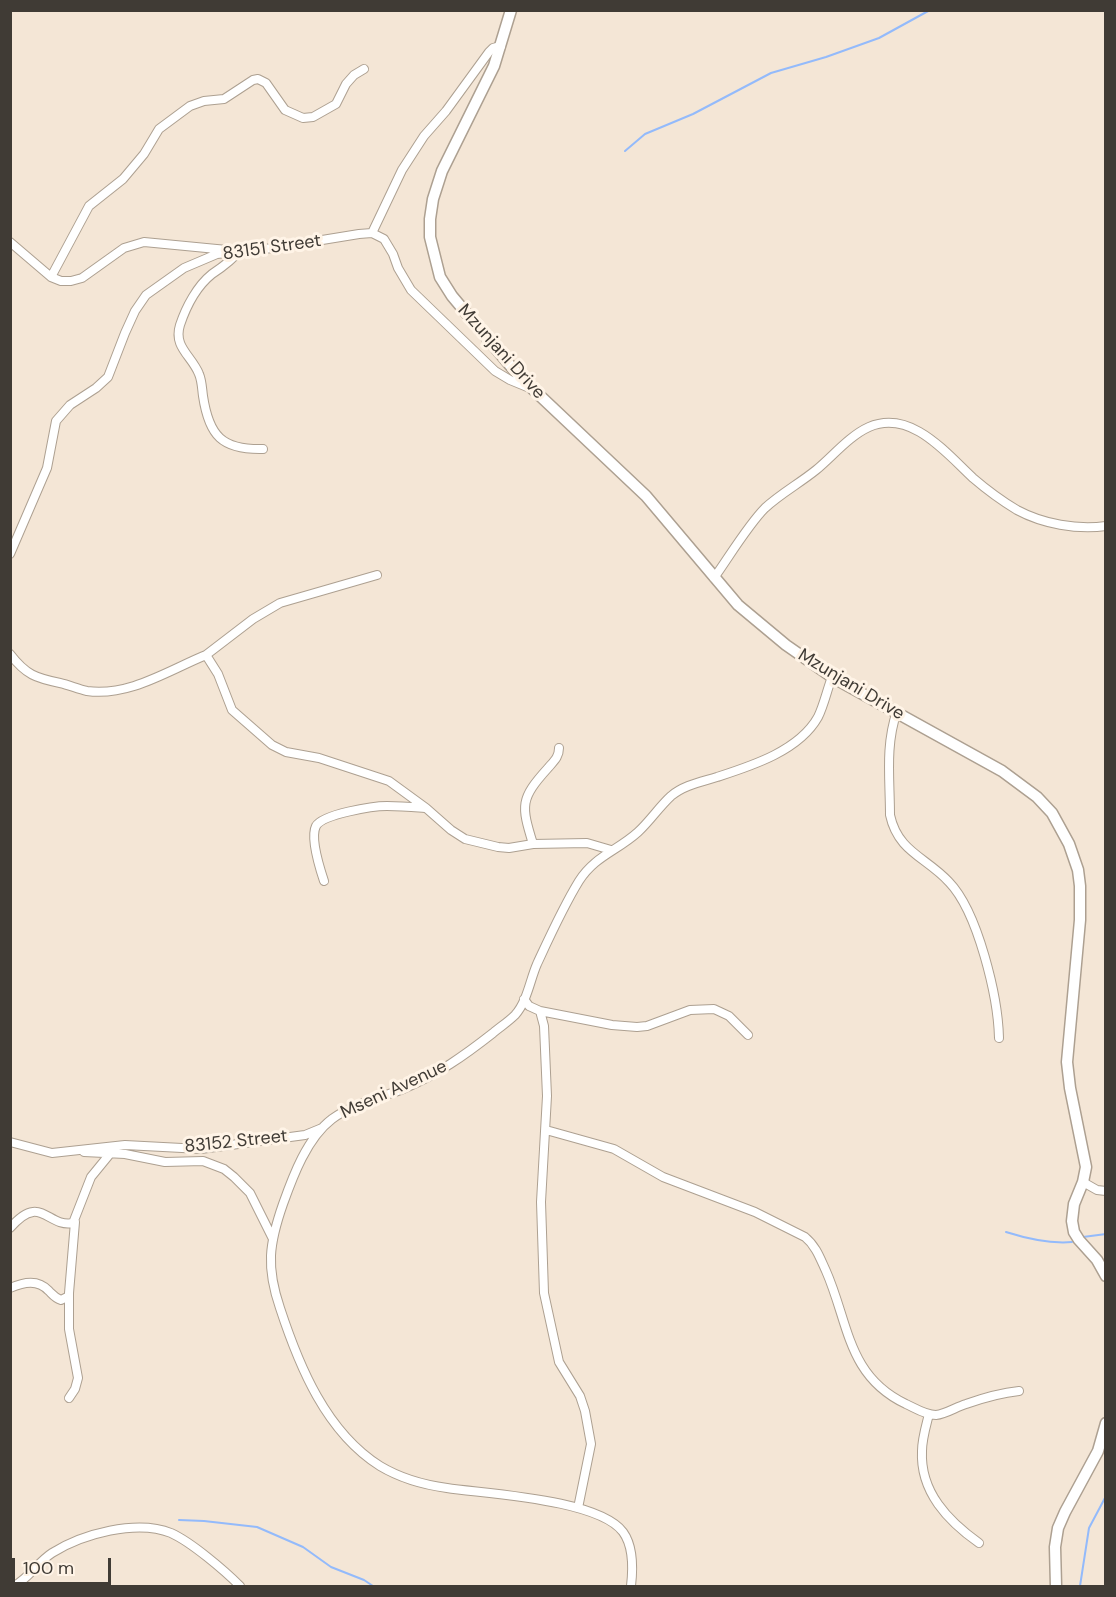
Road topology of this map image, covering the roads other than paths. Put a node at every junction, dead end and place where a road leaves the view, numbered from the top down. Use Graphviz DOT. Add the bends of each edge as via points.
graph roads {
  1 [pos="512,10"];
  2 [pos="501,46"];
  3 [pos="364,69"];
  4 [pos="372,233"];
  5 [pos="10,242"];
  6 [pos="240,251"];
  7 [pos="51,277"];
  8 [pos="531,388"];
  9 [pos="263,449"];
  10 [pos="1106,526"];
  11 [pos="10,554"];
  12 [pos="377,575"];
  13 [pos="714,578"];
  14 [pos="10,654"];
  15 [pos="206,655"];
  16 [pos="832,677"];
  17 [pos="897,711"];
  18 [pos="560,748"];
  19 [pos="426,808"];
  20 [pos="533,844"];
  21 [pos="611,850"];
  22 [pos="324,881"];
  23 [pos="524,999"];
  24 [pos="540,1011"];
  25 [pos="747,1035"];
  26 [pos="999,1038"];
  27 [pos="323,1128"];
  28 [pos="546,1131"];
  29 [pos="10,1142"];
  30 [pos="76,1152"];
  31 [pos="110,1155"];
  32 [pos="1083,1182"];
  33 [pos="1106,1191"];
  34 [pos="75,1222"];
  35 [pos="10,1228"];
  36 [pos="273,1239"];
  37 [pos="1106,1276"];
  38 [pos="10,1288"];
  39 [pos="69,1293"];
  40 [pos="1019,1391"];
  41 [pos="69,1398"];
  42 [pos="929,1414"];
  43 [pos="1106,1423"];
  44 [pos="578,1508"];
  45 [pos="979,1544"];
  46 [pos="14,1587"];
  47 [pos="240,1587"];
  48 [pos="631,1587"];
  49 [pos="1056,1587"];
  1 -- 2 [label="main road, Mzunjani Drive"];
  2 -- 4 [label="street" via="486,55 424,136 402,170"];
  2 -- 8 [label="main road, Mzunjani Drive" via="442,171 433,199 430,237 445,287"];
  3 -- 7 [label="street" via="346,84 336,104 313,117 303,118 285,111 266,83 258,79 224,99 190,106 159,129 123,179 89,206"];
  4 -- 6 [label="street, 83151 Street"];
  4 -- 8 [label="street" via="388,244 411,290 452,330 501,376"];
  5 -- 7 [label="street"];
  6 -- 7 [label="street" via="144,242 124,248 76,280"];
  6 -- 9 [label="street" via="195,293 179,327 179,341 199,373 212,430 225,443 247,450"];
  6 -- 11 [label="street, 83151 Street" via="217,254 193,264 146,295 135,311 108,378 70,405 56,421 46,468"];
  8 -- 13 [label="main road, Mzunjani Drive" via="646,496"];
  10 -- 13 [label="street" via="1082,528 1020,511 974,479 927,437 905,426 881,423 861,431 765,508"];
  12 -- 15 [label="street" via="280,603"];
  13 -- 16 [label="main road, Mzunjani Drive" via="738,605"];
  14 -- 15 [label="street" via="34,677 101,691 124,689"];
  15 -- 19 [label="street" via="232,710 272,745 389,781"];
  16 -- 17 [label="main road, Mzunjani Drive"];
  16 -- 21 [label="street, Mseni Avenue" via="816,721 795,742 754,765 683,788 637,834"];
  17 -- 26 [label="street" via="888,744 892,825 903,844 947,879 965,905 996,1001"];
  17 -- 32 [label="main road, Mzunjani Drive" via="1002,771 1037,797 1052,813 1069,844 1078,870 1081,900 1067,1062 1085,1161"];
  18 -- 20 [label="street" via="557,758 525,800 524,814"];
  19 -- 20 [label="street" via="459,836 474,843 509,848"];
  19 -- 22 [label="street" via="385,806 319,822 314,839"];
  20 -- 21 [label="street" via="587,843"];
  21 -- 23 [label="street, Mseni Avenue" via="593,862 579,880"];
  23 -- 24 [label="street"];
  23 -- 27 [label="street, Mseni Avenue" via="514,1017 445,1068 416,1084 346,1111"];
  24 -- 25 [label="street" via="637,1028 690,1010 714,1009 729,1016"];
  24 -- 28 [label="street" via="545,1039"];
  27 -- 30 [label="street, 83152 Street" via="305,1135 215,1148 125,1145"];
  27 -- 36 [label="street, Mseni Avenue" via="297,1170"];
  28 -- 42 [label="street" via="614,1149 663,1177 805,1237 818,1252 861,1365 880,1389"];
  28 -- 44 [label="street" via="541,1202 546,1310 559,1362 580,1396 591,1444"];
  29 -- 30 [label="street, 83152 Street" via="52,1153"];
  30 -- 31 [label="street, 83152 Street"];
  31 -- 34 [label="street" via="88,1183"];
  31 -- 36 [label="street, 83152 Street" via="165,1162 203,1161 224,1169 250,1193"];
  32 -- 33 [label="street"];
  32 -- 37 [label="main road, Mzunjani Drive" via="1072,1211 1074,1232"];
  34 -- 35 [label="street" via="68,1224 45,1214 28,1213"];
  34 -- 39 [label="street"];
  36 -- 44 [label="street, Mseni Avenue" via="272,1280 308,1381 327,1413 368,1458 397,1475 443,1488"];
  38 -- 39 [label="street" via="36,1282 56,1299 67,1298"];
  39 -- 41 [label="street" via="69,1329 78,1378"];
  40 -- 42 [label="street"];
  42 -- 45 [label="street" via="922,1454 929,1490 959,1530"];
  43 -- 49 [label="main road" via="1098,1451 1058,1528"];
  44 -- 48 [label="street, Mseni Avenue" via="613,1522 625,1534 631,1553"];
  46 -- 47 [label="street" via="66,1545 88,1536 139,1528 162,1530 179,1538"];
}
